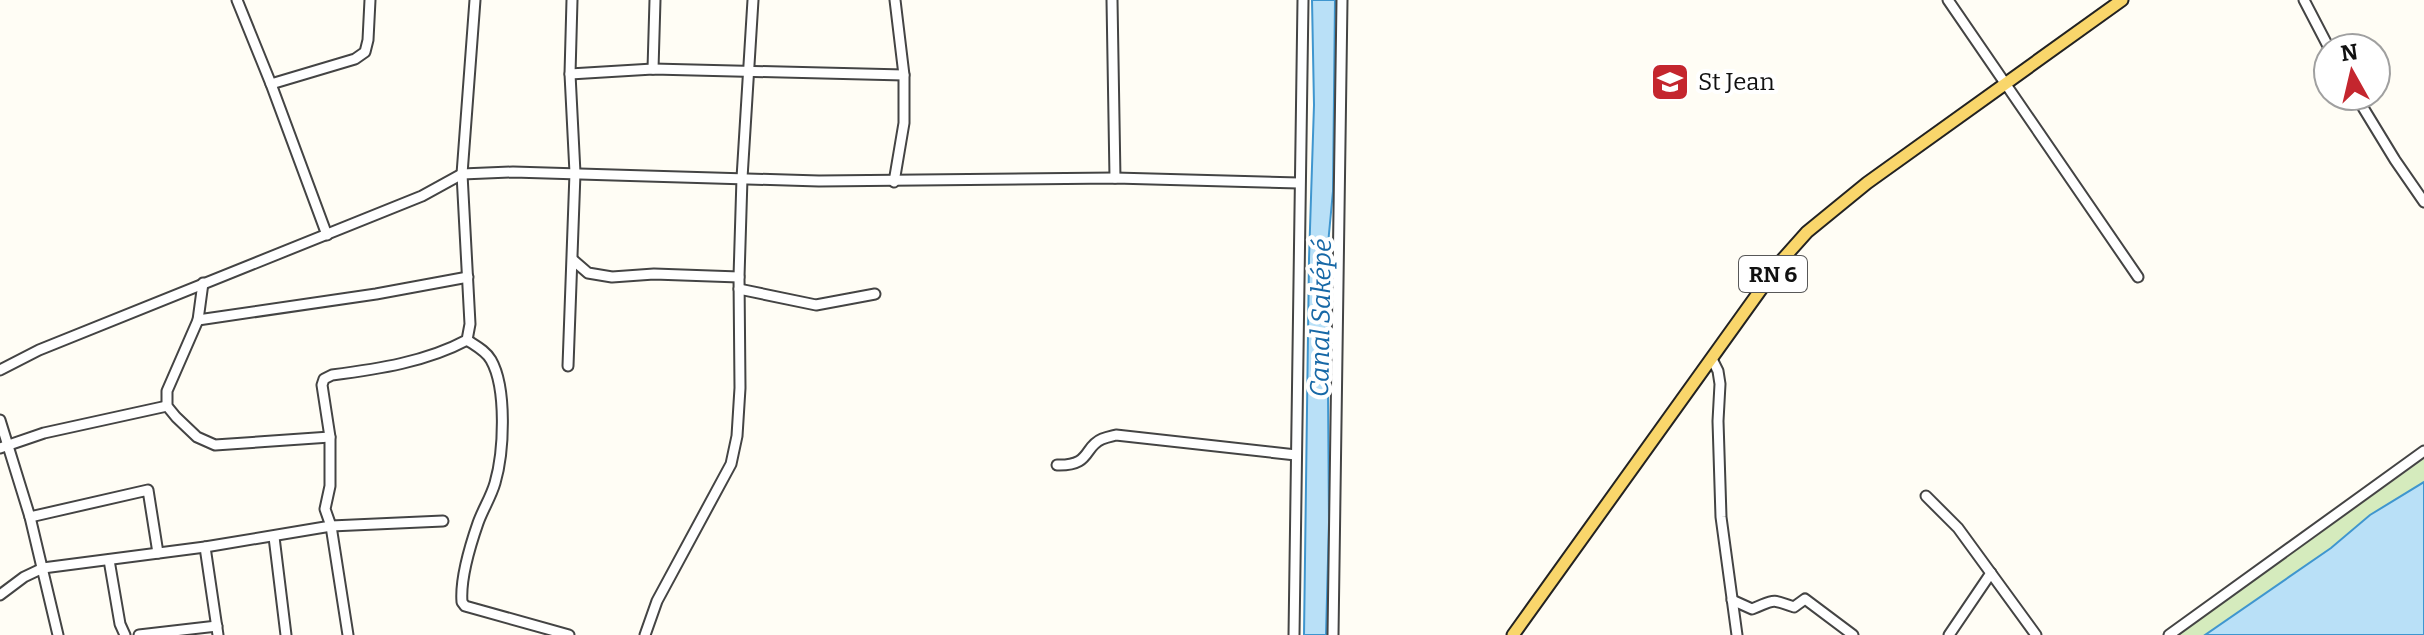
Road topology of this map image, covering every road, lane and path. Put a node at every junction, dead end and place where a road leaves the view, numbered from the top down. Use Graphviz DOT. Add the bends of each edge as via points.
graph roads {
  1 [pos="237,0"];
  2 [pos="370,0"];
  3 [pos="475,0"];
  4 [pos="572,0"];
  5 [pos="655,0"];
  6 [pos="753,0"];
  7 [pos="895,0"];
  8 [pos="1112,0"];
  9 [pos="1303,0"];
  10 [pos="1342,0"];
  11 [pos="1948,0"];
  12 [pos="2122,0"];
  13 [pos="2304,0"];
  14 [pos="2321,32"];
  15 [pos="653,69"];
  16 [pos="748,70"];
  17 [pos="570,74"];
  18 [pos="904,75"];
  19 [pos="271,84"];
  20 [pos="2005,84"];
  21 [pos="2366,112"];
  22 [pos="575,173"];
  23 [pos="462,174"];
  24 [pos="742,178"];
  25 [pos="1115,178"];
  26 [pos="894,182"];
  27 [pos="1299,183"];
  28 [pos="2424,202"];
  29 [pos="327,235"];
  30 [pos="573,260"];
  31 [pos="468,277"];
  32 [pos="739,277"];
  33 [pos="2138,277"];
  34 [pos="203,283"];
  35 [pos="739,289"];
  36 [pos="875,294"];
  37 [pos="198,320"];
  38 [pos="467,340"];
  39 [pos="1712,359"];
  40 [pos="568,366"];
  41 [pos="0,370"];
  42 [pos="167,406"];
  43 [pos="0,420"];
  44 [pos="330,437"];
  45 [pos="4,447"];
  46 [pos="2424,451"];
  47 [pos="1296,455"];
  48 [pos="1057,465"];
  49 [pos="1926,496"];
  50 [pos="30,517"];
  51 [pos="443,521"];
  52 [pos="331,526"];
  53 [pos="274,537"];
  54 [pos="205,547"];
  55 [pos="158,553"];
  56 [pos="109,560"];
  57 [pos="43,568"];
  58 [pos="1991,573"];
  59 [pos="0,595"];
  60 [pos="1732,600"];
  61 [pos="218,631"];
  62 [pos="58,635"];
  63 [pos="125,635"];
  64 [pos="139,635"];
  65 [pos="286,635"];
  66 [pos="348,635"];
  67 [pos="569,635"];
  68 [pos="645,635"];
  69 [pos="1294,635"];
  70 [pos="1333,635"];
  71 [pos="1513,635"];
  72 [pos="1737,635"];
  73 [pos="1853,635"];
  74 [pos="1949,635"];
  75 [pos="2036,635"];
  76 [pos="2169,635"];
  1 -- 19 [label="street"];
  2 -- 19 [label="street" via="365,52"];
  3 -- 23 [label="street"];
  4 -- 17 [label="street"];
  5 -- 15 [label="street"];
  6 -- 16 [label="street"];
  7 -- 18 [label="street"];
  8 -- 25 [label="street"];
  9 -- 27 [label="street"];
  10 -- 70 [label="street"];
  11 -- 20 [label="street"];
  12 -- 20 [label="main road, RN 6"];
  13 -- 14 [label="street"];
  15 -- 16 [label="street"];
  15 -- 17 [label="street"];
  16 -- 18 [label="street"];
  16 -- 24 [label="street"];
  17 -- 22 [label="street"];
  18 -- 26 [label="street" via="904,123"];
  19 -- 29 [label="street"];
  20 -- 33 [label="street"];
  20 -- 39 [label="main road, RN 6" via="1807,232"];
  21 -- 28 [label="street"];
  22 -- 23 [label="street"];
  22 -- 24 [label="street"];
  22 -- 30 [label="street"];
  23 -- 29 [label="street"];
  23 -- 31 [label="street"];
  24 -- 26 [label="street"];
  24 -- 32 [label="street"];
  25 -- 26 [label="street"];
  25 -- 27 [label="street"];
  27 -- 47 [label="street"];
  29 -- 34 [label="street"];
  30 -- 32 [label="street" via="588,273 612,277"];
  30 -- 40 [label="street"];
  31 -- 37 [label="street"];
  31 -- 38 [label="street"];
  32 -- 35 [label="street"];
  34 -- 37 [label="street"];
  34 -- 41 [label="street"];
  35 -- 36 [label="street" via="816,305"];
  35 -- 68 [label="street" via="740,388 731,464 657,601"];
  37 -- 42 [label="street" via="169,383"];
  38 -- 44 [label="street" via="408,362 324,379"];
  38 -- 67 [label="street" via="490,359 502,397 502,419 496,480 478,523 462,602"];
  39 -- 60 [label="street" via="1720,384 1721,517"];
  39 -- 71 [label="main road, RN 6"];
  42 -- 44 [label="street" via="197,437 215,445"];
  42 -- 45 [label="street"];
  43 -- 45 [label="street"];
  44 -- 52 [label="street" via="325,509"];
  45 -- 50 [label="street"];
  46 -- 76 [label="street"];
  47 -- 48 [label="street" via="1116,435 1099,440 1071,465"];
  47 -- 69 [label="street"];
  49 -- 58 [label="street"];
  50 -- 55 [label="street" via="148,490"];
  50 -- 57 [label="street"];
  51 -- 52 [label="street"];
  52 -- 53 [label="street"];
  52 -- 66 [label="street"];
  53 -- 54 [label="street"];
  53 -- 65 [label="street"];
  54 -- 55 [label="street"];
  54 -- 61 [label="street"];
  55 -- 56 [label="street"];
  56 -- 57 [label="street"];
  56 -- 63 [label="street"];
  57 -- 59 [label="street"];
  57 -- 62 [label="street"];
  58 -- 74 [label="street"];
  58 -- 75 [label="street"];
  60 -- 72 [label="street"];
  60 -- 73 [label="street" via="1752,609 1766,600 1794,607 1805,599"];
  61 -- 64 [label="street"];
}
